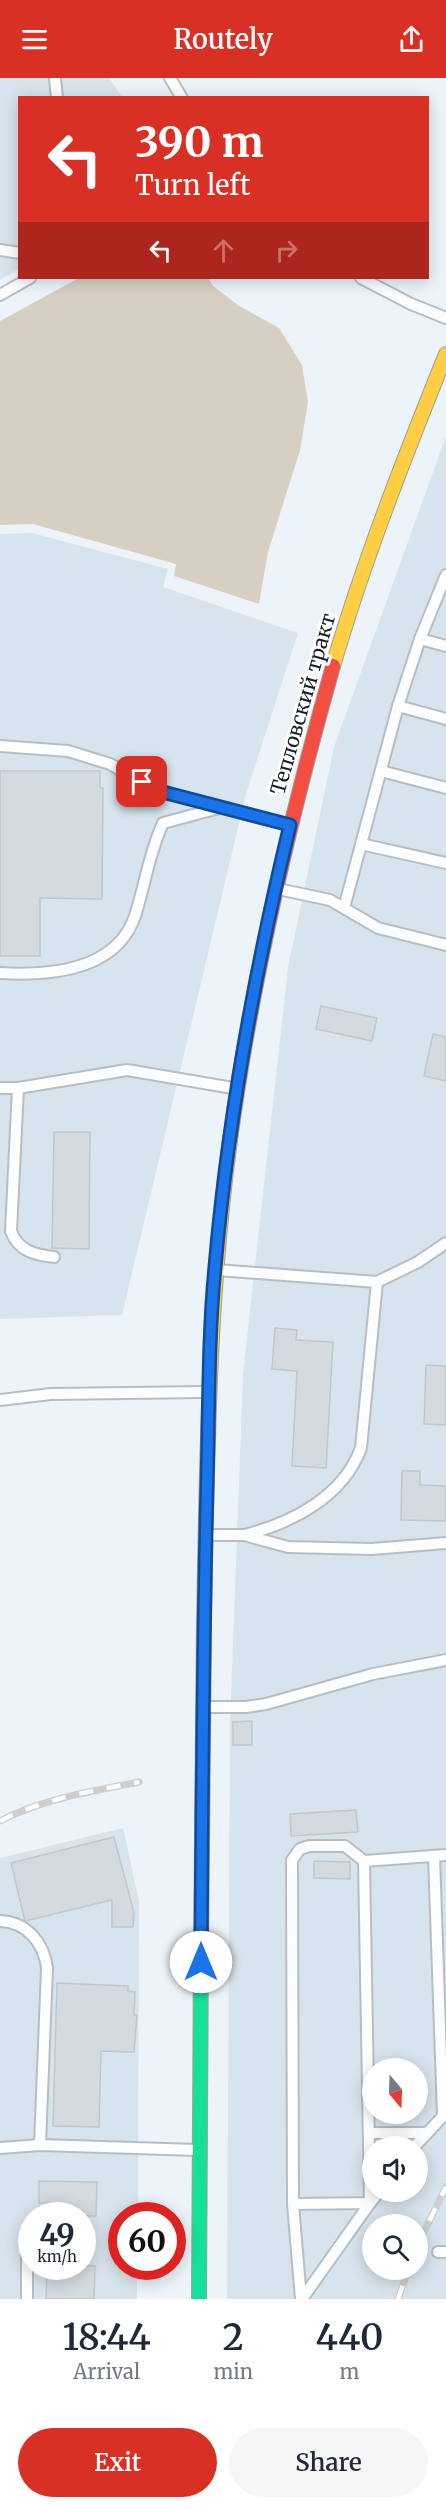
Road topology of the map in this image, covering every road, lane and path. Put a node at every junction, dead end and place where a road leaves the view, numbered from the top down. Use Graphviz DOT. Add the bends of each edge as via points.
graph roads {
  1 [pos="55,78"];
  2 [pos="170,78"];
  3 [pos="57,96"];
  4 [pos="181,96"];
  5 [pos="0,250"];
  6 [pos="18,253"];
  7 [pos="28,279"];
  8 [pos="362,279"];
  9 [pos="0,295"];
  10 [pos="446,318"];
  11 [pos="446,354"];
  12 [pos="446,575"];
  13 [pos="420,639"];
  14 [pos="446,646"];
  15 [pos="398,706"];
  16 [pos="446,719"];
  17 [pos="0,746"];
  18 [pos="381,771"];
  19 [pos="446,788"];
  20 [pos="219,808"];
  21 [pos="290,825"];
  22 [pos="361,844"];
  23 [pos="446,863"];
  24 [pos="275,888"];
  25 [pos="344,908"];
  26 [pos="446,945"];
  27 [pos="0,973"];
  28 [pos="0,1088"];
  29 [pos="18,1088"];
  30 [pos="237,1088"];
  31 [pos="5,1220"];
  32 [pos="446,1243"];
  33 [pos="54,1257"];
  34 [pos="214,1270"];
  35 [pos="377,1282"];
  36 [pos="208,1392"];
  37 [pos="0,1400"];
  38 [pos="206,1535"];
  39 [pos="244,1535"];
  40 [pos="446,1543"];
  41 [pos="446,1660"];
  42 [pos="202,1707"];
  43 [pos="446,1855"];
  44 [pos="434,1856"];
  45 [pos="364,1861"];
  46 [pos="0,1921"];
  47 [pos="444,2114"];
  48 [pos="369,2133"];
  49 [pos="427,2133"];
  50 [pos="424,2136"];
  51 [pos="40,2145"];
  52 [pos="0,2148"];
  53 [pos="200,2151"];
  54 [pos="370,2203"];
  55 [pos="292,2204"];
  56 [pos="27,2280"];
  57 [pos="27,2299"];
  58 [pos="199,2299"];
  59 [pos="301,2299"];
  1 -- 3 [label="lane"];
  2 -- 4 [label="lane"];
  5 -- 6 [label="lane"];
  7 -- 9 [label="lane"];
  8 -- 10 [label="lane"];
  11 -- 21 [label="main road, Тепловский тракт" via="348,618"];
  12 -- 13 [label="lane"];
  13 -- 14 [label="lane"];
  13 -- 15 [label="lane"];
  15 -- 16 [label="lane"];
  15 -- 18 [label="lane"];
  17 -- 20 [label="lane" via="68,751 110,764 159,791"];
  18 -- 19 [label="lane"];
  18 -- 22 [label="lane"];
  20 -- 21 [label="lane"];
  20 -- 27 [label="lane" via="163,823 130,928 119,944 77,968"];
  21 -- 24 [label="main road, Тепловский тракт"];
  22 -- 23 [label="lane"];
  22 -- 25 [label="lane"];
  24 -- 25 [label="lane" via="324,898"];
  24 -- 30 [label="main road, Тепловский тракт"];
  25 -- 26 [label="lane" via="378,928"];
  28 -- 29 [label="lane"];
  29 -- 30 [label="lane" via="127,1070"];
  29 -- 31 [label="lane"];
  30 -- 34 [label="main road, Тепловский тракт"];
  31 -- 33 [label="lane" via="24,1249"];
  32 -- 35 [label="lane"];
  34 -- 35 [label="lane"];
  34 -- 36 [label="main road, Тепловский тракт"];
  35 -- 39 [label="lane" via="361,1448 355,1465 309,1509 268,1529"];
  36 -- 37 [label="lane" via="51,1394"];
  36 -- 38 [label="main road, Тепловский тракт"];
  38 -- 39 [label="lane"];
  38 -- 42 [label="main road, Тепловский тракт"];
  39 -- 40 [label="lane" via="288,1547 372,1549"];
  41 -- 42 [label="lane" via="373,1674 266,1704"];
  42 -- 53 [label="main road, Тепловский тракт"];
  43 -- 44 [label="lane"];
  44 -- 45 [label="lane"];
  44 -- 47 [label="lane"];
  45 -- 48 [label="lane"];
  45 -- 55 [label="lane" via="350,1848 338,1845 300,1849 292,1860"];
  46 -- 51 [label="lane" via="26,1930 46,1955"];
  47 -- 49 [label="lane"];
  48 -- 49 [label="lane"];
  48 -- 54 [label="lane"];
  49 -- 50 [label="lane"];
  51 -- 52 [label="lane"];
  51 -- 53 [label="lane"];
  53 -- 58 [label="main road, Тепловский тракт"];
  54 -- 55 [label="lane"];
  54 -- 59 [label="lane"];
  55 -- 59 [label="lane"];
  56 -- 57 [label="lane"];
}
